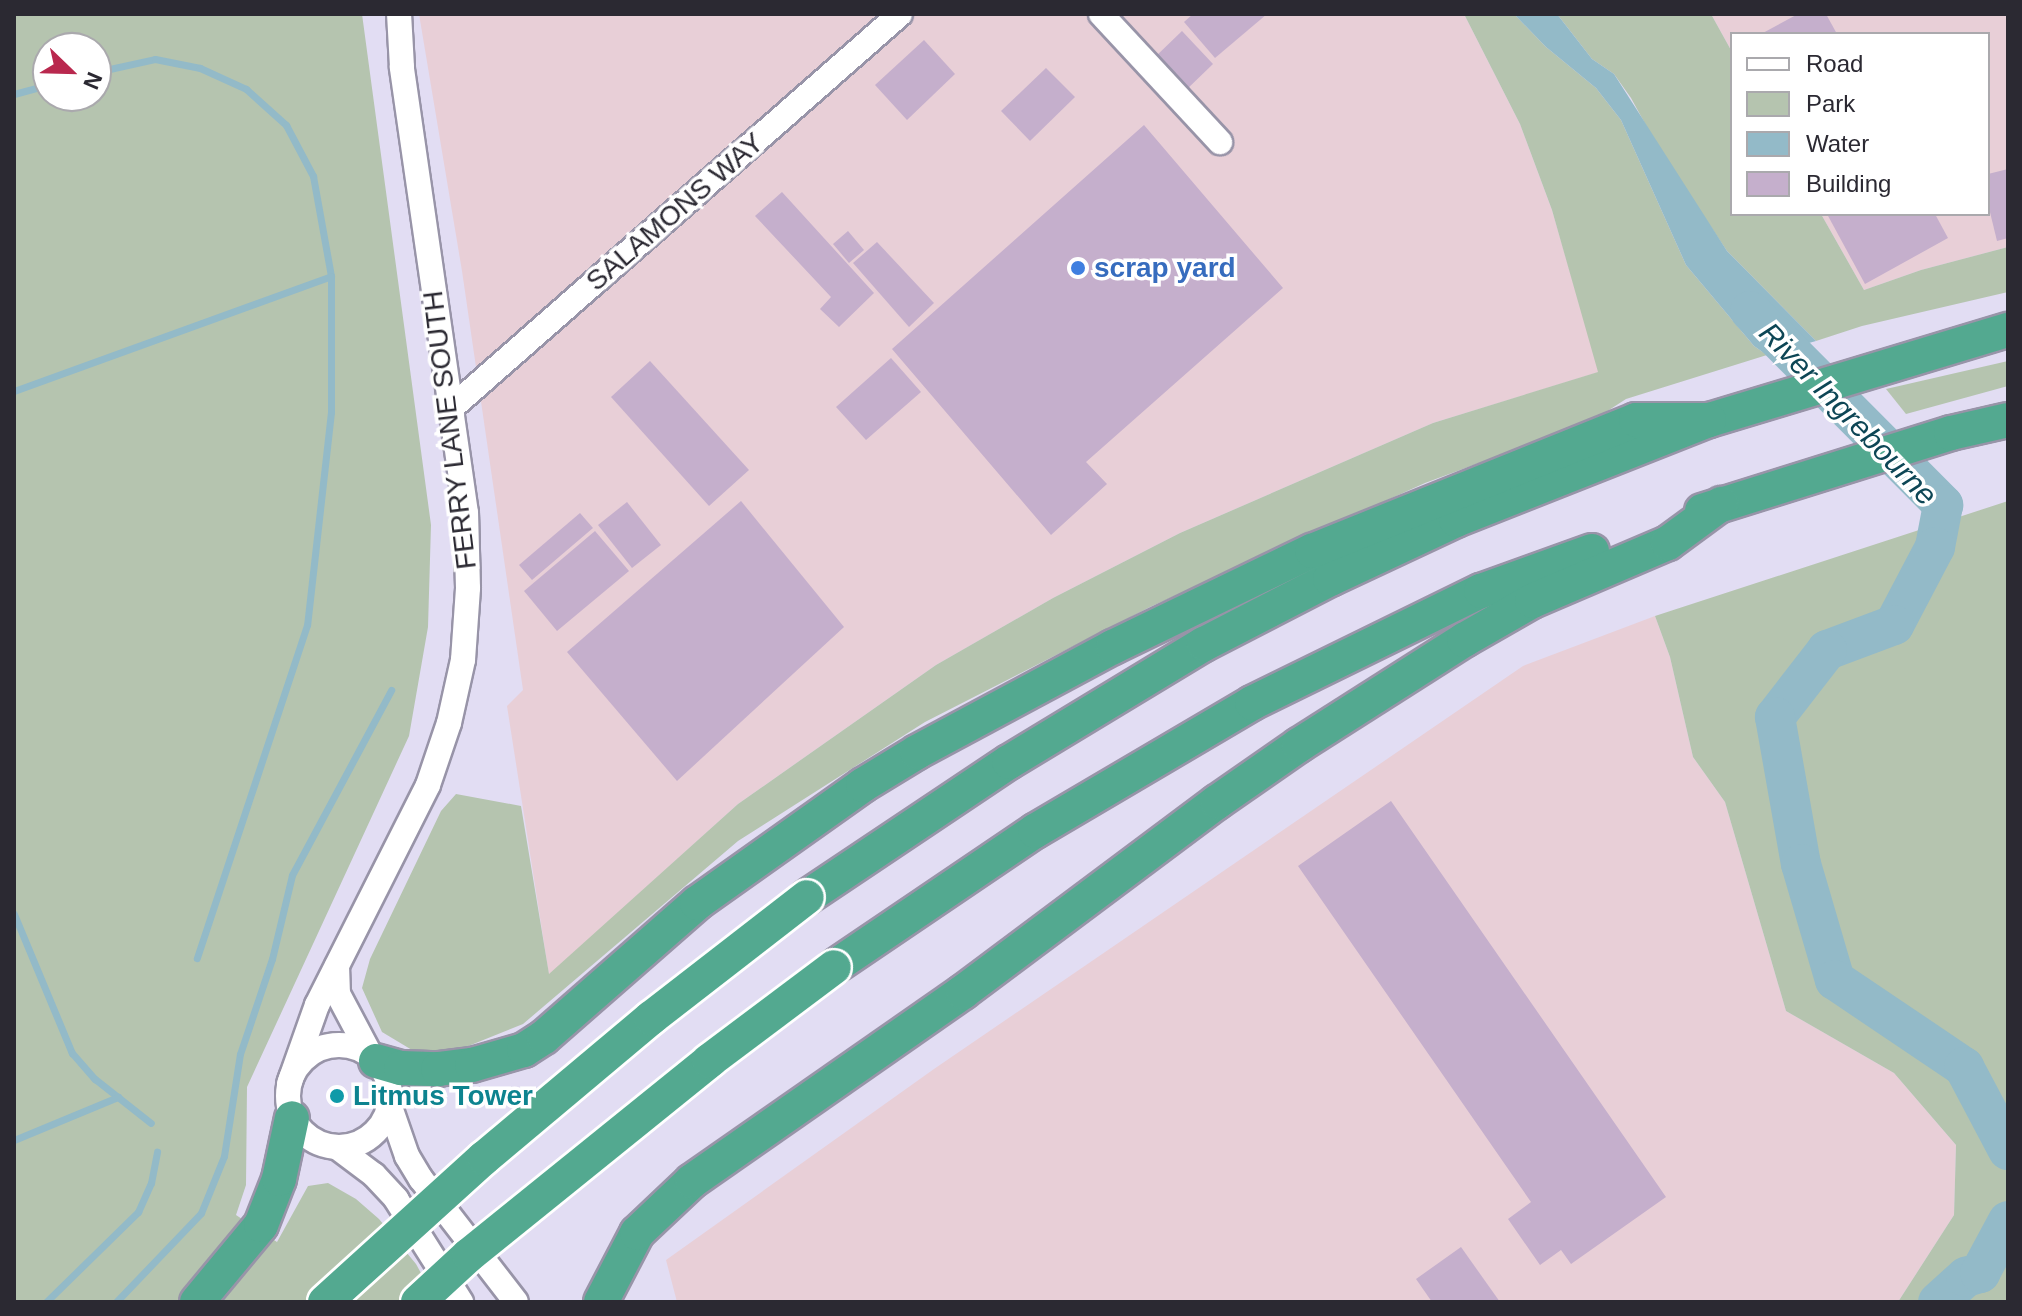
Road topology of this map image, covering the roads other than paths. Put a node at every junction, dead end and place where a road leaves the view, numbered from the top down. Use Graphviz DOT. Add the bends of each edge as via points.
graph roads {
  1 [pos="399,14"];
  2 [pos="900,14"];
  3 [pos="1101,14"];
  4 [pos="1220,142"];
  5 [pos="2008,330"];
  6 [pos="449,410"];
  7 [pos="1724,415"];
  8 [pos="2008,420"];
  9 [pos="1721,504"];
  10 [pos="337,966"];
  11 [pos="373,1059"];
  12 [pos="289,1084"];
  13 [pos="389,1104"];
  14 [pos="292,1118"];
  15 [pos="338,1148"];
  16 [pos="197,1302"];
  17 [pos="325,1302"];
  18 [pos="418,1302"];
  19 [pos="461,1302"];
  20 [pos="516,1302"];
  21 [pos="601,1302"];
  1 -- 6 [label="street, FERRY LANE SOUTH"];
  2 -- 6 [label="street, SALAMONS WAY"];
  3 -- 4 [label="street"];
  5 -- 7 [label="highway"];
  6 -- 10 [label="street, FERRY LANE SOUTH" via="466,513 463,660 428,785"];
  7 -- 11 [label="highway" via="1636,420 1312,551 1113,647 863,785 697,903 524,1050 438,1069 401,1068"];
  7 -- 17 [label="highway, bridge" via="1456,520 1204,644 1009,762 807,897 651,1018"];
  8 -- 9 [label="highway"];
  9 -- 18 [label="highway, bridge" via="1481,591 1252,703 1035,831 834,967 709,1061"];
  9 -- 21 [label="highway" via="1668,543 1532,601 1464,640 1217,802 963,992 692,1181 637,1233"];
  10 -- 11 [label="street" via="338,994"];
  10 -- 12 [label="street, FERRY LANE SOUTH"];
  11 -- 12 [label="street" via="348,1047 322,1048 296,1068"];
  11 -- 13 [label="street" via="389,1089"];
  12 -- 14 [label="street"];
  13 -- 15 [label="street" via="385,1118 366,1140"];
  13 -- 20 [label="street" via="421,1179"];
  14 -- 15 [label="street" via="310,1139"];
  14 -- 16 [label="highway" via="279,1179 261,1225"];
  15 -- 19 [label="street" via="396,1199"];
}
